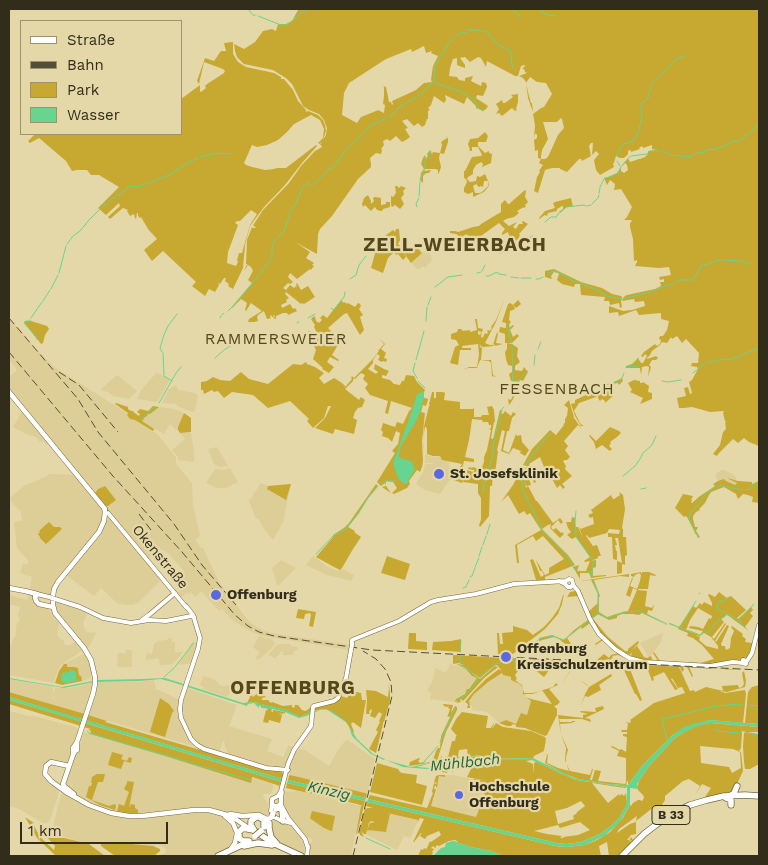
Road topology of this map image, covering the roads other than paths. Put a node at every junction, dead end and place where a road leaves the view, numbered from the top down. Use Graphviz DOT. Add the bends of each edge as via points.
graph roads {
  1 [pos="9,392"];
  2 [pos="107,512"];
  3 [pos="9,588"];
  4 [pos="175,593"];
  5 [pos="35,595"];
  6 [pos="52,603"];
  7 [pos="192,616"];
  8 [pos="131,623"];
  9 [pos="759,625"];
  10 [pos="313,715"];
  11 [pos="302,748"];
  12 [pos="295,750"];
  13 [pos="67,766"];
  14 [pos="287,769"];
  15 [pos="737,786"];
  16 [pos="283,788"];
  17 [pos="728,797"];
  18 [pos="759,797"];
  19 [pos="731,805"];
  20 [pos="92,806"];
  21 [pos="285,812"];
  22 [pos="222,813"];
  23 [pos="269,817"];
  24 [pos="285,820"];
  25 [pos="249,841"];
  26 [pos="242,847"];
  27 [pos="280,847"];
  28 [pos="228,852"];
  29 [pos="296,855"];
  30 [pos="220,856"];
  31 [pos="307,856"];
  32 [pos="623,856"];
  1 -- 2 [label="main road, Okenstraße"];
  2 -- 4 [label="main road, Okenstraße"];
  2 -- 6 [label="main road" via="95,538 58,582"];
  3 -- 5 [label="main road"];
  4 -- 7 [label="main road, Okenstraße"];
  4 -- 8 [label="main road" via="145,618"];
  5 -- 6 [label="main road"];
  5 -- 6 [label="main road" via="39,604"];
  6 -- 8 [label="main road" via="80,607 104,618"];
  6 -- 13 [label="main road" via="59,618 84,648 95,678"];
  7 -- 8 [label="main road"];
  7 -- 14 [label="main road" via="200,642 180,704 181,718 188,735 204,749 266,768"];
  9 -- 10 [label="main road, bridge" via="752,653 744,661 710,666 638,660 625,656 599,634 571,580 514,584 433,601 352,642 346,678 338,698"];
  10 -- 12 [label="main road" via="309,731"];
  10 -- 14 [label="main road" via="310,729 296,745"];
  11 -- 12 [label="main road"];
  12 -- 14 [label="main road"];
  13 -- 20 [label="main road" via="63,784"];
  13 -- 20 [label="main road" via="48,763 45,770 47,776 66,792"];
  14 -- 16 [label="main road"];
  15 -- 17 [label="highway"];
  16 -- 21 [label="main road"];
  16 -- 23 [label="main road"];
  17 -- 18 [label="highway, B 33"];
  17 -- 19 [label="highway"];
  17 -- 32 [label="highway, B 33" via="700,803 680,812 654,828"];
  20 -- 22 [label="main road" via="142,816 201,810"];
  21 -- 23 [label="main road"];
  21 -- 24 [label="main road"];
  22 -- 23 [label="main road" via="236,819"];
  22 -- 23 [label="main road"];
  22 -- 28 [label="main road" via="233,823 237,833"];
  23 -- 24 [label="highway" via="279,808"];
  23 -- 24 [label="main road" via="271,808 278,820"];
  23 -- 25 [label="highway"];
  23 -- 25 [label="highway" via="239,832 241,840"];
  23 -- 26 [label="highway"];
  23 -- 27 [label="highway"];
  23 -- 27 [label="highway" via="271,837"];
  24 -- 31 [label="main road" via="293,824 306,840"];
  25 -- 28 [label="highway"];
  26 -- 27 [label="highway" via="262,843"];
  26 -- 30 [label="highway"];
  27 -- 29 [label="highway"];
  28 -- 30 [label="highway"];
}
